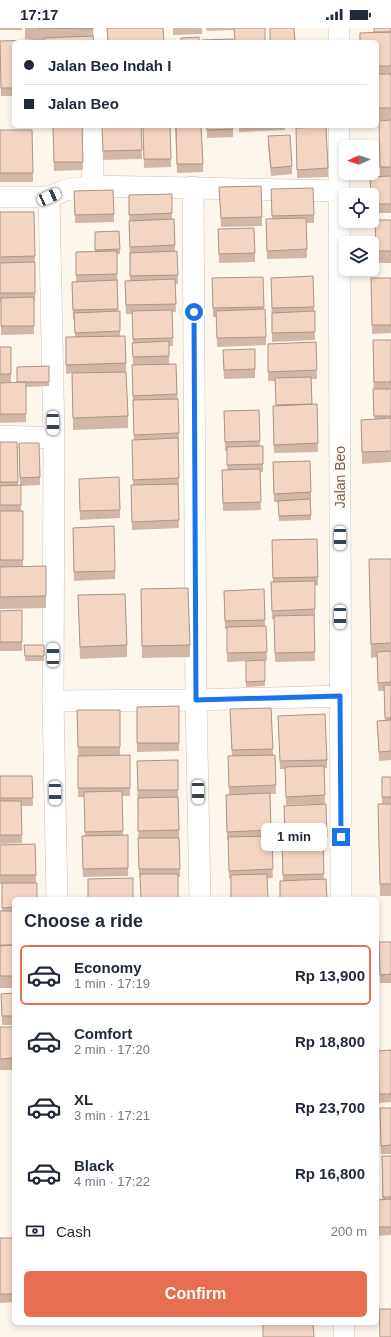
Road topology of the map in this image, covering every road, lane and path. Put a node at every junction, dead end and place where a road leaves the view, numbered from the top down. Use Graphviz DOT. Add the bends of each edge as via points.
graph roads {
  1 [pos="97,28"];
  2 [pos="339,28"];
  3 [pos="97,40"];
  4 [pos="339,40"];
  5 [pos="94,128"];
  6 [pos="339,128"];
  7 [pos="92,186"];
  8 [pos="193,187"];
  9 [pos="339,188"];
  10 [pos="339,191"];
  11 [pos="0,196"];
  12 [pos="49,197"];
  13 [pos="339,228"];
  14 [pos="0,436"];
  15 [pos="54,438"];
  16 [pos="340,696"];
  17 [pos="196,700"];
  18 [pos="53,701"];
  19 [pos="57,897"];
  20 [pos="200,897"];
  21 [pos="341,897"];
  22 [pos="344,1325"];
  23 [pos="344,1337"];
  1 -- 3 [label="street"];
  2 -- 4 [label="street"];
  5 -- 7 [label="street"];
  6 -- 9 [label="street, Jalan Beo"];
  7 -- 8 [label="street"];
  7 -- 12 [label="street" via="66,190"];
  8 -- 10 [label="street"];
  8 -- 17 [label="street"];
  11 -- 12 [label="street"];
  12 -- 15 [label="street"];
  13 -- 16 [label="street, Jalan Beo"];
  14 -- 15 [label="street"];
  15 -- 18 [label="street"];
  16 -- 17 [label="street"];
  16 -- 21 [label="street, Jalan Beo"];
  17 -- 18 [label="street"];
  17 -- 20 [label="street"];
  18 -- 19 [label="street"];
  22 -- 23 [label="street"];
}
